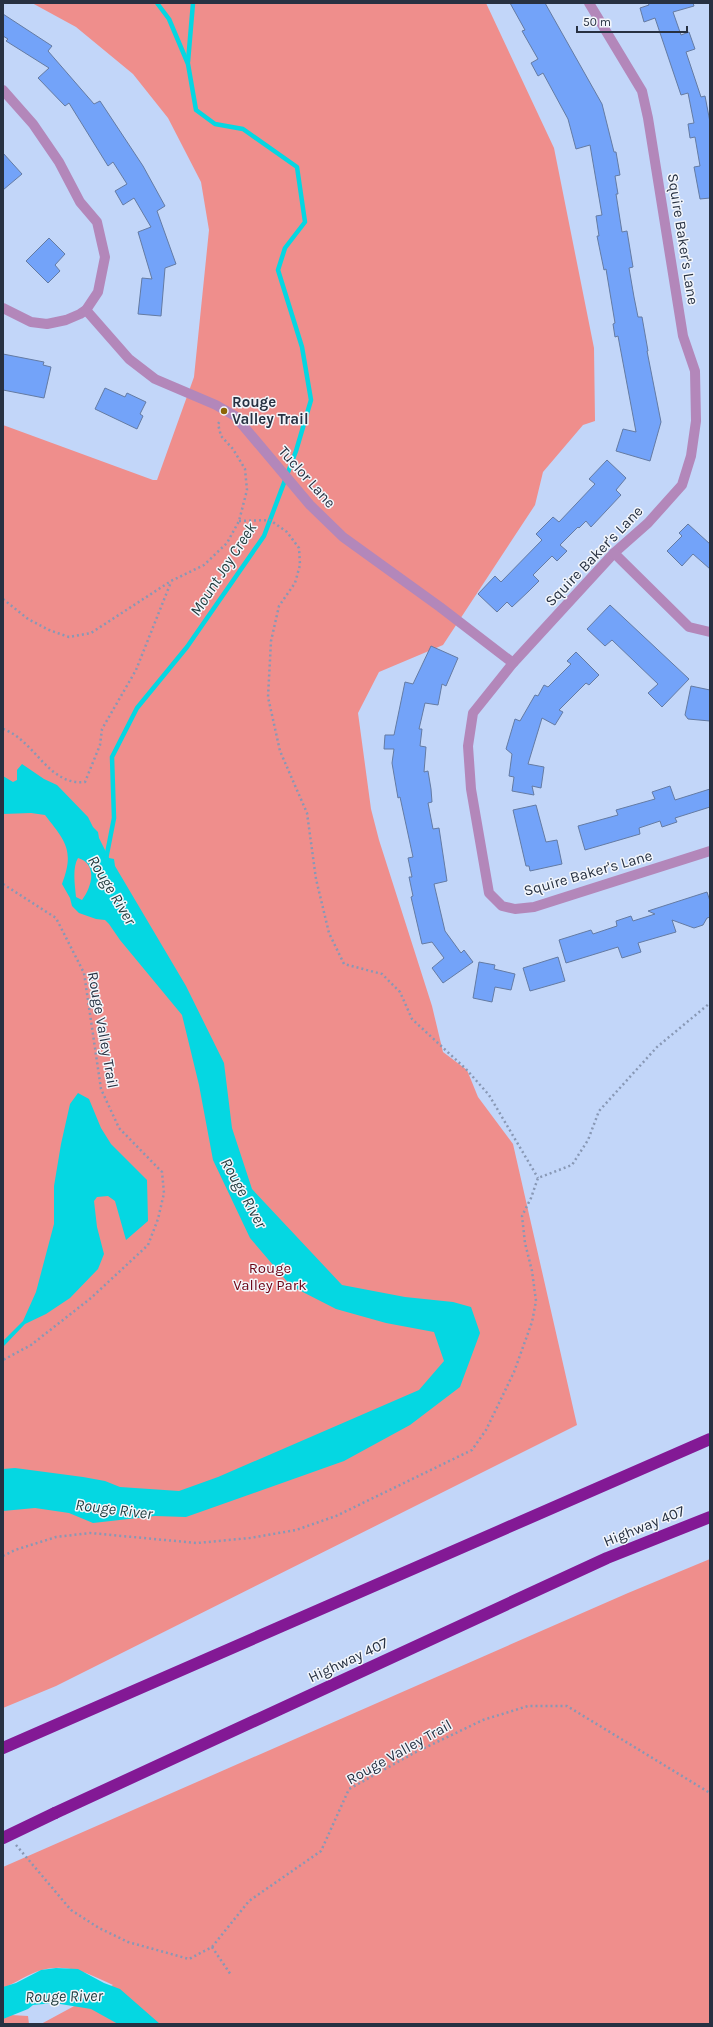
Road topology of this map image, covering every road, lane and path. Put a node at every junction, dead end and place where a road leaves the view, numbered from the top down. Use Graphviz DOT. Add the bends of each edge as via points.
graph roads {
  1 [pos="589,3"];
  2 [pos="3,90"];
  3 [pos="3,308"];
  4 [pos="86,310"];
  5 [pos="226,411"];
  6 [pos="239,521"];
  7 [pos="614,553"];
  8 [pos="171,581"];
  9 [pos="3,599"];
  10 [pos="710,632"];
  11 [pos="513,663"];
  12 [pos="3,729"];
  13 [pos="710,851"];
  14 [pos="3,884"];
  15 [pos="710,1003"];
  16 [pos="538,1178"];
  17 [pos="3,1360"];
  18 [pos="710,1439"];
  19 [pos="710,1517"];
  20 [pos="3,1556"];
  21 [pos="3,1748"];
  22 [pos="710,1793"];
  23 [pos="7,1839"];
  24 [pos="212,1947"];
  25 [pos="231,1975"];
  1 -- 7 [label="street, Squire Baker's Lane" via="642,91 683,336 695,371 696,421 691,456 682,485 648,523"];
  2 -- 4 [label="street" via="33,124 59,162 80,202 97,222 105,257 98,292"];
  3 -- 4 [label="street" via="31,322 47,324 66,320"];
  4 -- 5 [label="street, Tuclor Lane" via="129,359 155,379 216,404"];
  5 -- 6 [label="path" via="218,424 221,436 233,449 245,469 247,490"];
  5 -- 11 [label="street, Tuclor Lane" via="236,416 310,505 343,537"];
  6 -- 8 [label="path" via="227,543 204,565"];
  6 -- 16 [label="path" via="270,520 287,532 299,548 300,565 295,583 279,606 271,641 268,697 280,751 306,813 316,879 329,933 344,964 382,974 400,992 412,1019 466,1069 489,1095"];
  7 -- 10 [label="street" via="690,627"];
  7 -- 11 [label="street, Squire Baker's Lane"];
  8 -- 9 [label="path" via="91,633 69,637 28,619"];
  8 -- 12 [label="path" via="136,670 102,729 100,745 85,782 76,783 53,773 29,746"];
  11 -- 13 [label="street, Squire Baker's Lane" via="473,713 468,746 471,789 489,893 502,906 515,909 534,907"];
  14 -- 17 [label="path, Rouge Valley Trail" via="56,918 84,973 101,1089 119,1128 162,1172 164,1193 148,1245 91,1298 31,1345"];
  15 -- 16 [label="path" via="656,1047 599,1111 588,1140 572,1165"];
  16 -- 20 [label="path" via="522,1216 524,1243 532,1271 536,1301 532,1322 514,1372 486,1430 472,1450 336,1516 296,1530 197,1543 90,1533 56,1537"];
  18 -- 21 [label="highway"];
  19 -- 23 [label="highway, Highway 407, bridge" via="607,1558 55,1813"];
  22 -- 24 [label="path, Rouge Valley Trail" via="567,1706 528,1706 476,1723 414,1753 349,1790 321,1851 248,1901"];
  23 -- 24 [label="path, Rouge Valley Trail" via="71,1910 98,1928 128,1942 189,1959"];
  24 -- 25 [label="path"];
}
